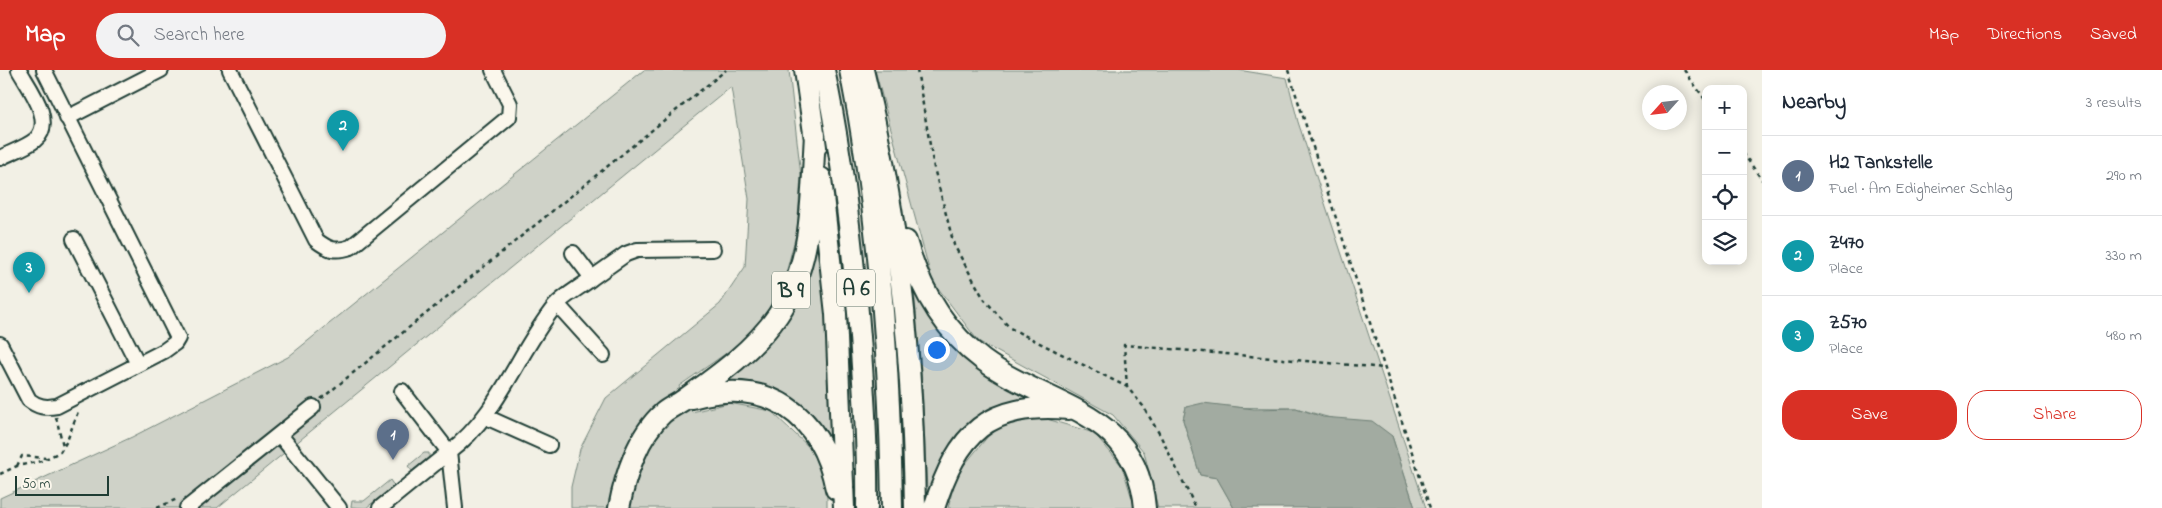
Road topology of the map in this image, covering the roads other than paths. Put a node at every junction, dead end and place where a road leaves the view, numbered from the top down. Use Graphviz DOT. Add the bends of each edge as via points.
graph roads {
  1 [pos="19,70"];
  2 [pos="44,70"];
  3 [pos="161,70"];
  4 [pos="230,70"];
  5 [pos="492,70"];
  6 [pos="805,70"];
  7 [pos="824,70"];
  8 [pos="850,70"];
  9 [pos="863,70"];
  10 [pos="68,118"];
  11 [pos="815,135"];
  12 [pos="0,158"];
  13 [pos="889,192"];
  14 [pos="74,239"];
  15 [pos="713,249"];
  16 [pos="573,253"];
  17 [pos="592,278"];
  18 [pos="557,304"];
  19 [pos="0,344"];
  20 [pos="603,354"];
  21 [pos="138,364"];
  22 [pos="402,392"];
  23 [pos="682,401"];
  24 [pos="313,407"];
  25 [pos="1075,409"];
  26 [pos="486,416"];
  27 [pos="280,435"];
  28 [pos="548,444"];
  29 [pos="449,452"];
  30 [pos="187,508"];
  31 [pos="339,508"];
  32 [pos="380,508"];
  33 [pos="455,508"];
  34 [pos="619,508"];
  35 [pos="842,508"];
  36 [pos="867,508"];
  37 [pos="892,508"];
  38 [pos="915,508"];
  39 [pos="934,508"];
  40 [pos="1146,508"];
  1 -- 12 [label="street" via="42,114 42,128 35,140"];
  2 -- 10 [label="street"];
  3 -- 10 [label="street"];
  4 -- 5 [label="street" via="316,240 337,251 351,247 509,118 510,104"];
  6 -- 11 [label="highway"];
  7 -- 36 [label="highway, A 6" via="834,114 854,259 865,400"];
  8 -- 37 [label="highway, A 6" via="869,178 882,283"];
  9 -- 13 [label="highway"];
  10 -- 21 [label="street" via="178,338 169,348"];
  11 -- 23 [label="highway, B 9" via="809,222 804,254 793,286 778,314 755,343"];
  11 -- 35 [label="highway" via="836,314"];
  13 -- 25 [label="highway" via="921,285 949,328 995,368"];
  13 -- 38 [label="highway" via="911,368"];
  14 -- 21 [label="street"];
  15 -- 17 [label="street" via="637,250"];
  16 -- 17 [label="street"];
  17 -- 18 [label="street"];
  18 -- 20 [label="street"];
  18 -- 26 [label="street"];
  19 -- 21 [label="street" via="29,400 46,408"];
  22 -- 29 [label="street"];
  23 -- 34 [label="highway" via="663,413 650,428 628,474"];
  23 -- 35 [label="highway" via="711,392 741,391 765,396 787,406 810,426 824,449"];
  24 -- 27 [label="street"];
  25 -- 39 [label="highway" via="1019,409 983,425 965,442 950,465"];
  25 -- 40 [label="highway" via="1102,425 1129,454 1142,486"];
  26 -- 28 [label="street"];
  26 -- 29 [label="street" via="465,440"];
  27 -- 30 [label="street"];
  27 -- 31 [label="street"];
  29 -- 32 [label="street"];
  29 -- 33 [label="street"];
}
